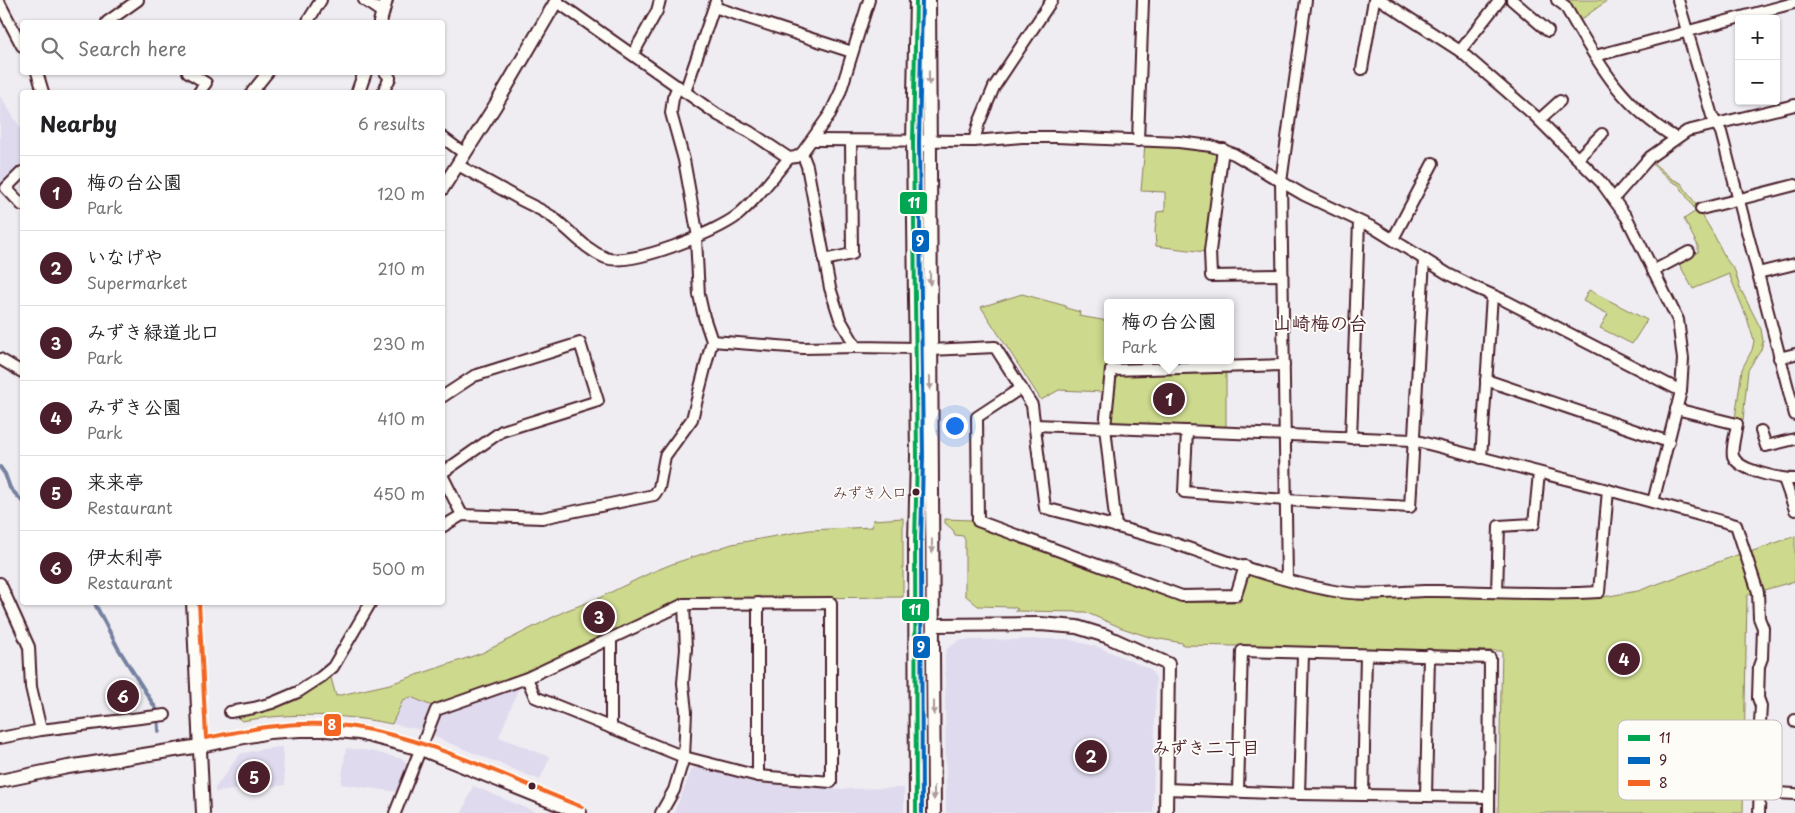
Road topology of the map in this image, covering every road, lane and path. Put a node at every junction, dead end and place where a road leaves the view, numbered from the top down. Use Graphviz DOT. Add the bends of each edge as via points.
graph roads {
  1 [pos="4,0"];
  2 [pos="138,0"];
  3 [pos="320,0"];
  4 [pos="364,0"];
  5 [pos="386,0"];
  6 [pos="660,0"];
  7 [pos="869,0"];
  8 [pos="916,0"];
  9 [pos="929,0"];
  10 [pos="1052,0"];
  11 [pos="1143,0"];
  12 [pos="1306,0"];
  13 [pos="1374,0"];
  14 [pos="1381,0"];
  15 [pos="1500,0"];
  16 [pos="1512,0"];
  17 [pos="1557,0"];
  18 [pos="1678,0"];
  19 [pos="556,1"];
  20 [pos="715,2"];
  21 [pos="0,3"];
  22 [pos="1794,4"];
  23 [pos="381,18"];
  24 [pos="110,20"];
  25 [pos="307,20"];
  26 [pos="1548,31"];
  27 [pos="1687,32"];
  28 [pos="20,42"];
  29 [pos="1460,51"];
  30 [pos="852,52"];
  31 [pos="633,54"];
  32 [pos="1595,56"];
  33 [pos="1362,69"];
  34 [pos="39,75"];
  35 [pos="193,75"];
  36 [pos="266,75"];
  37 [pos="364,75"];
  38 [pos="388,75"];
  39 [pos="681,89"];
  40 [pos="42,90"];
  41 [pos="201,90"];
  42 [pos="254,90"];
  43 [pos="359,90"];
  44 [pos="384,90"];
  45 [pos="1560,101"];
  46 [pos="1795,105"];
  47 [pos="1539,120"];
  48 [pos="1716,124"];
  49 [pos="1602,134"];
  50 [pos="1676,138"];
  51 [pos="445,139"];
  52 [pos="813,140"];
  53 [pos="851,141"];
  54 [pos="974,141"];
  55 [pos="1138,141"];
  56 [pos="913,142"];
  57 [pos="930,142"];
  58 [pos="1223,149"];
  59 [pos="802,153"];
  60 [pos="465,154"];
  61 [pos="789,158"];
  62 [pos="1578,158"];
  63 [pos="1433,163"];
  64 [pos="458,166"];
  65 [pos="20,174"];
  66 [pos="1281,182"];
  67 [pos="445,184"];
  68 [pos="1795,185"];
  69 [pos="3,191"];
  70 [pos="1614,198"];
  71 [pos="1739,199"];
  72 [pos="20,203"];
  73 [pos="1701,209"];
  74 [pos="1359,222"];
  75 [pos="697,237"];
  76 [pos="1393,239"];
  77 [pos="1690,252"];
  78 [pos="1424,259"];
  79 [pos="824,260"];
  80 [pos="1795,264"];
  81 [pos="1653,271"];
  82 [pos="1758,273"];
  83 [pos="1282,275"];
  84 [pos="1492,296"];
  85 [pos="712,341"];
  86 [pos="856,347"];
  87 [pos="923,349"];
  88 [pos="1795,354"];
  89 [pos="1780,358"];
  90 [pos="0,359"];
  91 [pos="1284,365"];
  92 [pos="20,371"];
  93 [pos="1486,380"];
  94 [pos="1021,388"];
  95 [pos="1681,391"];
  96 [pos="445,395"];
  97 [pos="1676,409"];
  98 [pos="1795,415"];
  99 [pos="1035,425"];
  100 [pos="1105,427"];
  101 [pos="1187,431"];
  102 [pos="1761,431"];
  103 [pos="1285,436"];
  104 [pos="1351,438"];
  105 [pos="1795,439"];
  106 [pos="1413,440"];
  107 [pos="1669,442"];
  108 [pos="1481,458"];
  109 [pos="445,472"];
  110 [pos="1538,473"];
  111 [pos="1790,479"];
  112 [pos="445,480"];
  113 [pos="1608,490"];
  114 [pos="1285,500"];
  115 [pos="1653,502"];
  116 [pos="1795,510"];
  117 [pos="462,515"];
  118 [pos="445,525"];
  119 [pos="1116,527"];
  120 [pos="1245,566"];
  121 [pos="1287,579"];
  122 [pos="0,584"];
  123 [pos="1497,592"];
  124 [pos="758,603"];
  125 [pos="684,604"];
  126 [pos="193,605"];
  127 [pos="369,605"];
  128 [pos="934,625"];
  129 [pos="611,639"];
  130 [pos="1303,654"];
  131 [pos="1366,655"];
  132 [pos="1429,655"];
  133 [pos="527,678"];
  134 [pos="230,712"];
  135 [pos="165,715"];
  136 [pos="1760,720"];
  137 [pos="611,728"];
  138 [pos="41,730"];
  139 [pos="0,738"];
  140 [pos="200,746"];
  141 [pos="421,749"];
  142 [pos="684,757"];
  143 [pos="758,776"];
  144 [pos="0,781"];
  145 [pos="1166,789"];
  146 [pos="1238,791"];
  147 [pos="1782,793"];
  148 [pos="1299,794"];
  149 [pos="1795,794"];
  150 [pos="1363,795"];
  151 [pos="1426,796"];
  152 [pos="1489,797"];
  153 [pos="1760,800"];
  154 [pos="204,813"];
  155 [pos="395,813"];
  156 [pos="580,813"];
  157 [pos="661,813"];
  158 [pos="916,813"];
  159 [pos="934,813"];
  160 [pos="1166,813"];
  161 [pos="1489,813"];
  162 [pos="1759,813"];
  1 -- 21 [label="street"];
  2 -- 24 [label="street"];
  3 -- 25 [label="street"];
  4 -- 23 [label="street"];
  5 -- 23 [label="street"];
  6 -- 31 [label="street"];
  7 -- 30 [label="street"];
  8 -- 56 [label="street"];
  9 -- 57 [label="street, one-way"];
  10 -- 54 [label="street" via="994,87"];
  11 -- 55 [label="street"];
  12 -- 66 [label="street"];
  13 -- 33 [label="street"];
  14 -- 29 [label="street"];
  15 -- 29 [label="street"];
  16 -- 26 [label="street"];
  17 -- 32 [label="street" via="1565,6"];
  18 -- 27 [label="street"];
  19 -- 31 [label="street"];
  19 -- 60 [label="street"];
  20 -- 30 [label="street"];
  20 -- 39 [label="street"];
  21 -- 28 [label="street"];
  22 -- 27 [label="street"];
  27 -- 32 [label="street"];
  27 -- 48 [label="street"];
  29 -- 47 [label="street"];
  30 -- 52 [label="street" via="840,94"];
  31 -- 39 [label="street"];
  32 -- 50 [label="street" via="1626,99"];
  34 -- 40 [label="street"];
  35 -- 41 [label="street" via="206,83"];
  36 -- 42 [label="street"];
  37 -- 43 [label="street"];
  38 -- 44 [label="street" via="390,78"];
  39 -- 61 [label="street"];
  39 -- 75 [label="street" via="673,98 671,113 684,160"];
  45 -- 47 [label="street"];
  46 -- 48 [label="street"];
  47 -- 62 [label="street"];
  48 -- 50 [label="street" via="1687,131"];
  48 -- 71 [label="street"];
  49 -- 62 [label="street"];
  50 -- 70 [label="street" via="1650,157"];
  51 -- 60 [label="street"];
  52 -- 53 [label="street"];
  52 -- 59 [label="street"];
  53 -- 56 [label="street"];
  53 -- 79 [label="street" via="852,254"];
  54 -- 55 [label="street" via="1022,137"];
  54 -- 57 [label="street"];
  55 -- 58 [label="street" via="1179,142"];
  56 -- 57 [label="street"];
  56 -- 87 [label="street"];
  57 -- 87 [label="street, one-way"];
  58 -- 66 [label="street"];
  58 -- 83 [label="street" via="1210,251 1211,276"];
  59 -- 61 [label="street"];
  59 -- 79 [label="street"];
  60 -- 64 [label="street"];
  61 -- 75 [label="street" via="738,214"];
  62 -- 70 [label="street"];
  63 -- 76 [label="street"];
  64 -- 67 [label="street"];
  64 -- 75 [label="street" via="550,216 586,247 607,258 640,256"];
  65 -- 69 [label="street"];
  66 -- 74 [label="street"];
  66 -- 83 [label="street"];
  68 -- 71 [label="street"];
  69 -- 72 [label="street"];
  70 -- 81 [label="street"];
  71 -- 73 [label="street"];
  71 -- 82 [label="street"];
  74 -- 76 [label="street"];
  74 -- 104 [label="street"];
  75 -- 85 [label="street" via="699,295"];
  76 -- 78 [label="street"];
  77 -- 81 [label="street"];
  78 -- 84 [label="street"];
  78 -- 106 [label="street"];
  79 -- 86 [label="street" via="840,319"];
  80 -- 82 [label="street"];
  81 -- 95 [label="street" via="1678,320 1683,359"];
  82 -- 89 [label="street"];
  83 -- 91 [label="street"];
  84 -- 93 [label="street"];
  84 -- 95 [label="street"];
  85 -- 86 [label="street" via="803,348"];
  85 -- 117 [label="street" via="692,420 665,456 659,488 654,494 542,518"];
  86 -- 87 [label="street"];
  87 -- 94 [label="street" via="995,347"];
  87 -- 128 [label="street, one-way"];
  87 -- 158 [label="street" via="914,543"];
  88 -- 89 [label="street"];
  89 -- 98 [label="street"];
  90 -- 92 [label="street"];
  91 -- 100 [label="street" via="1111,370"];
  91 -- 103 [label="street"];
  93 -- 107 [label="street"];
  93 -- 108 [label="street"];
  94 -- 99 [label="street" via="1032,405"];
  94 -- 120 [label="street" via="977,417 978,522 1182,596 1236,595"];
  95 -- 97 [label="street"];
  96 -- 109 [label="street" via="474,376 580,343 598,400 502,431"];
  97 -- 107 [label="street"];
  97 -- 111 [label="street" via="1737,424 1733,455 1736,460 1753,471"];
  99 -- 100 [label="street"];
  99 -- 119 [label="street" via="1045,508"];
  100 -- 101 [label="street"];
  100 -- 119 [label="street"];
  101 -- 103 [label="street"];
  101 -- 114 [label="street" via="1184,492"];
  102 -- 105 [label="street" via="1766,446"];
  103 -- 104 [label="street"];
  103 -- 114 [label="street"];
  104 -- 106 [label="street"];
  106 -- 108 [label="street"];
  106 -- 114 [label="street" via="1410,507"];
  107 -- 115 [label="street"];
  108 -- 110 [label="street"];
  110 -- 113 [label="street"];
  110 -- 123 [label="street" via="1534,524 1499,526"];
  111 -- 116 [label="street"];
  112 -- 117 [label="street"];
  113 -- 115 [label="street"];
  113 -- 123 [label="street" via="1598,592"];
  114 -- 121 [label="street"];
  115 -- 136 [label="street" via="1736,525 1758,592 1759,618 1763,628 1758,698"];
  117 -- 118 [label="street"];
  119 -- 120 [label="street"];
  120 -- 121 [label="street"];
  121 -- 123 [label="street" via="1350,594"];
  122 -- 138 [label="street" via="29,647 31,687"];
  124 -- 125 [label="street"];
  124 -- 143 [label="street"];
  124 -- 143 [label="street" via="831,603 831,782"];
  125 -- 129 [label="street"];
  125 -- 142 [label="street"];
  126 -- 140 [label="street"];
  127 -- 134 [label="street" via="333,667 322,677 272,703"];
  128 -- 145 [label="street" via="1077,627 1106,636 1168,664"];
  128 -- 159 [label="street, one-way"];
  129 -- 133 [label="street"];
  129 -- 137 [label="street"];
  130 -- 131 [label="street"];
  130 -- 146 [label="street" via="1242,651"];
  130 -- 148 [label="street"];
  131 -- 132 [label="street"];
  131 -- 150 [label="street"];
  132 -- 151 [label="street"];
  132 -- 152 [label="street" via="1490,658"];
  133 -- 137 [label="street" via="535,697"];
  133 -- 141 [label="street" via="436,710"];
  135 -- 138 [label="street"];
  137 -- 142 [label="street"];
  138 -- 139 [label="street"];
  140 -- 141 [label="street" via="269,732 306,730 360,733"];
  140 -- 144 [label="street"];
  140 -- 154 [label="street"];
  141 -- 155 [label="street"];
  141 -- 156 [label="street"];
  142 -- 143 [label="street"];
  142 -- 157 [label="street" via="674,790"];
  145 -- 146 [label="street"];
  145 -- 160 [label="street"];
  146 -- 148 [label="street"];
  147 -- 149 [label="street"];
  148 -- 150 [label="street"];
  150 -- 151 [label="street"];
  151 -- 152 [label="street"];
  152 -- 161 [label="street"];
  153 -- 162 [label="street"];
}
